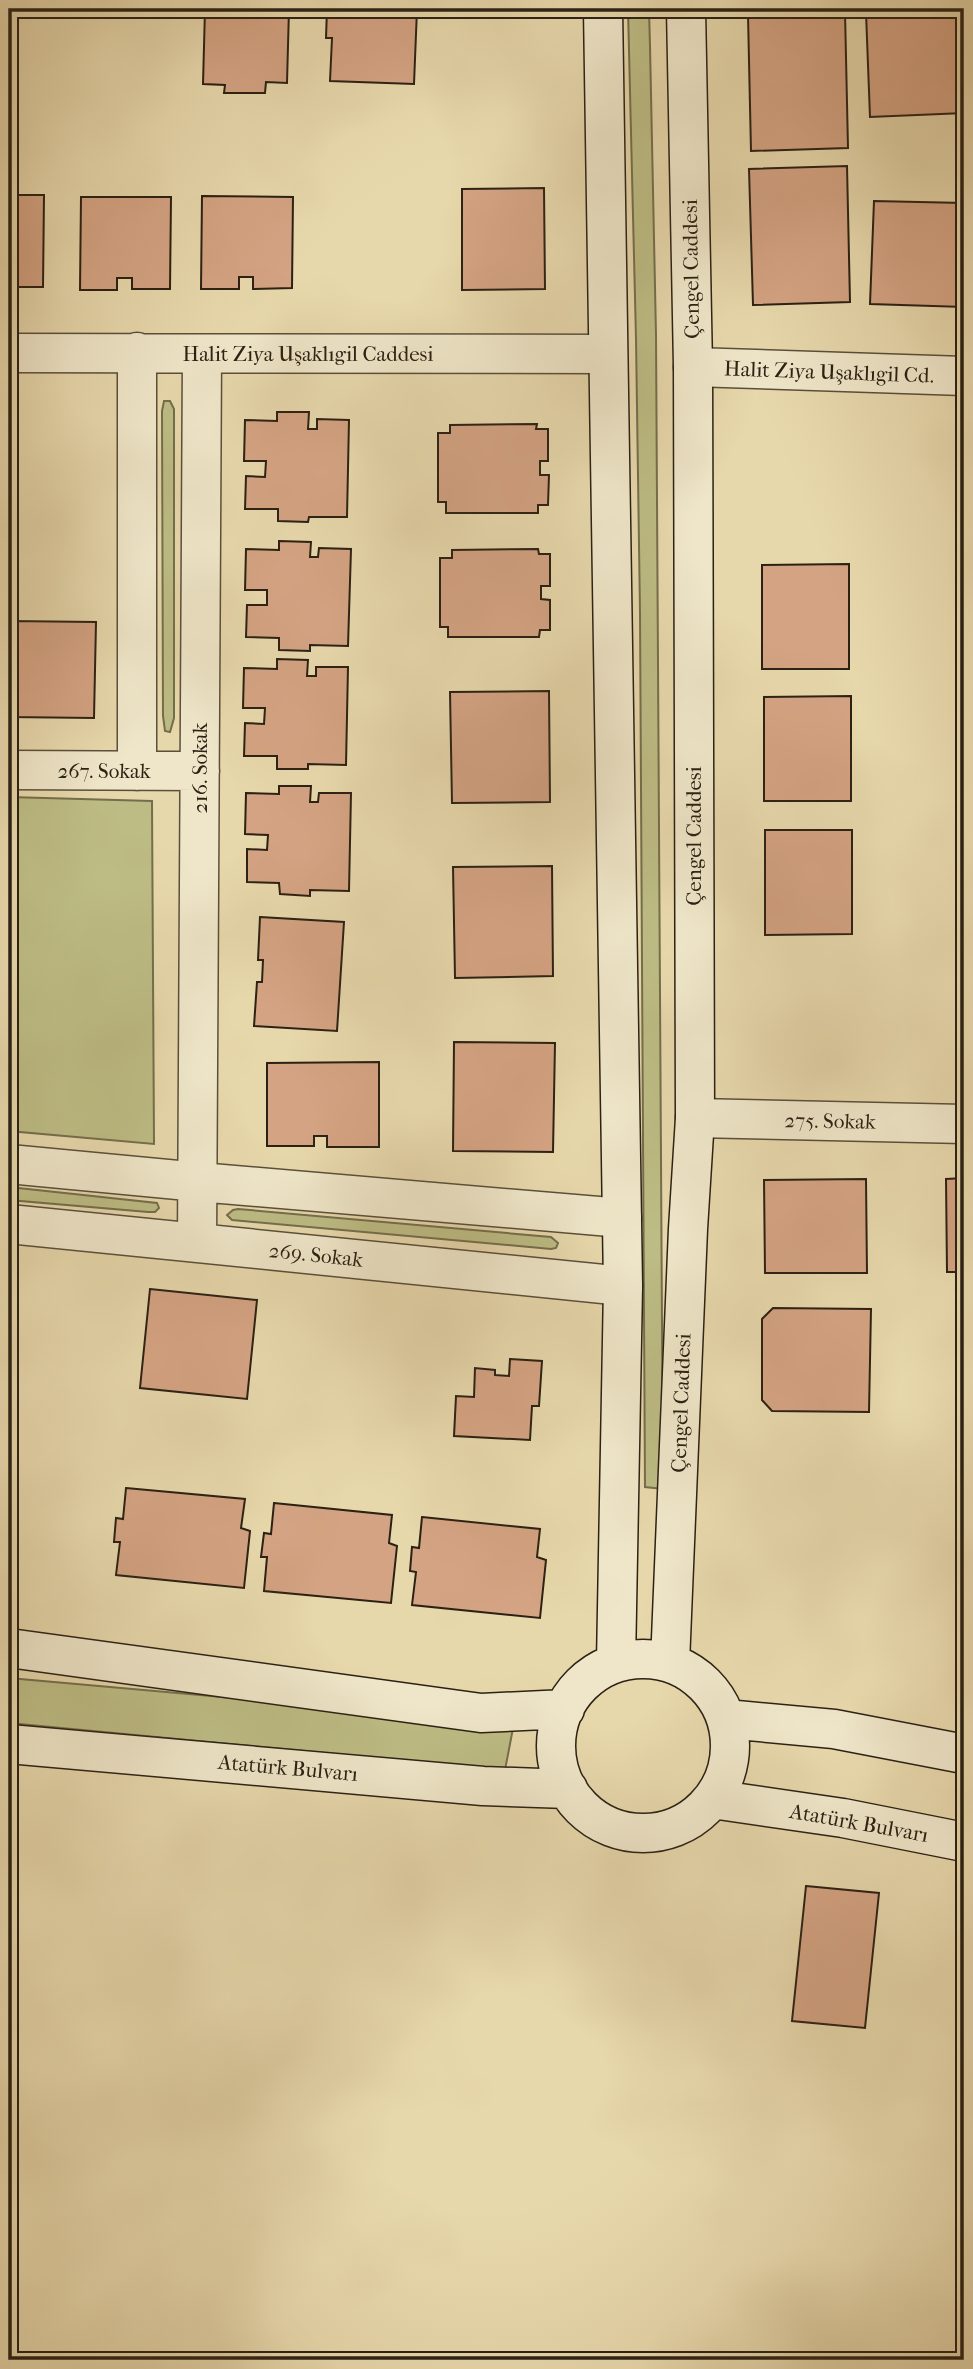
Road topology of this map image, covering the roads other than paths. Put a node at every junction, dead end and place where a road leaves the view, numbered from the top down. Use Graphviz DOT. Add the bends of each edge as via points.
graph roads {
  1 [pos="603,9"];
  2 [pos="686,9"];
  3 [pos="137,352"];
  4 [pos="9,353"];
  5 [pos="202,354"];
  6 [pos="607,354"];
  7 [pos="693,368"];
  8 [pos="964,376"];
  9 [pos="9,770"];
  10 [pos="137,771"];
  11 [pos="200,771"];
  12 [pos="695,1118"];
  13 [pos="964,1124"];
  14 [pos="9,1164"];
  15 [pos="198,1182"];
  16 [pos="622,1218"];
  17 [pos="9,1224"];
  18 [pos="197,1243"];
  19 [pos="623,1286"];
  20 [pos="9,1648"];
  21 [pos="616,1663"];
  22 [pos="670,1663"];
  23 [pos="565,1709"];
  24 [pos="726,1719"];
  25 [pos="9,1744"];
  26 [pos="964,1755"];
  27 [pos="568,1789"];
  28 [pos="712,1799"];
  29 [pos="964,1842"];
  1 -- 6 [label="main road"];
  2 -- 7 [label="main road, Çengel Caddesi"];
  3 -- 4 [label="main road, Halit Ziya Uşaklıgil Caddesi"];
  3 -- 5 [label="main road, Halit Ziya Uşaklıgil Caddesi"];
  3 -- 10 [label="main road"];
  5 -- 6 [label="main road, Halit Ziya Uşaklıgil Caddesi"];
  5 -- 11 [label="main road, 216. Sokak"];
  6 -- 16 [label="main road"];
  7 -- 8 [label="main road, Halit Ziya Uşaklıgil Cd."];
  7 -- 12 [label="main road, Çengel Caddesi"];
  9 -- 10 [label="main road, 267. Sokak"];
  10 -- 11 [label="main road, 267. Sokak"];
  11 -- 15 [label="main road, 216. Sokak"];
  12 -- 13 [label="main road, 275. Sokak"];
  12 -- 22 [label="main road, Çengel Caddesi"];
  14 -- 15 [label="main road"];
  15 -- 16 [label="main road"];
  15 -- 18 [label="main road, 216. Sokak"];
  16 -- 19 [label="main road"];
  17 -- 18 [label="main road, 269. Sokak"];
  18 -- 19 [label="main road, 269. Sokak"];
  19 -- 21 [label="main road"];
  20 -- 23 [label="main road" via="481,1713"];
  21 -- 22 [label="main road" via="643,1659"];
  21 -- 23 [label="main road" via="592,1675"];
  22 -- 24 [label="main road" via="694,1675 714,1694"];
  23 -- 27 [label="main road" via="555,1751"];
  24 -- 26 [label="main road" via="834,1729"];
  24 -- 28 [label="main road" via="730,1745 726,1773"];
  25 -- 27 [label="main road, Atatürk Bulvarı" via="483,1786"];
  27 -- 28 [label="main road" via="578,1806 602,1824 631,1833 662,1832 690,1819"];
  28 -- 29 [label="main road, Atatürk Bulvarı"];
}
